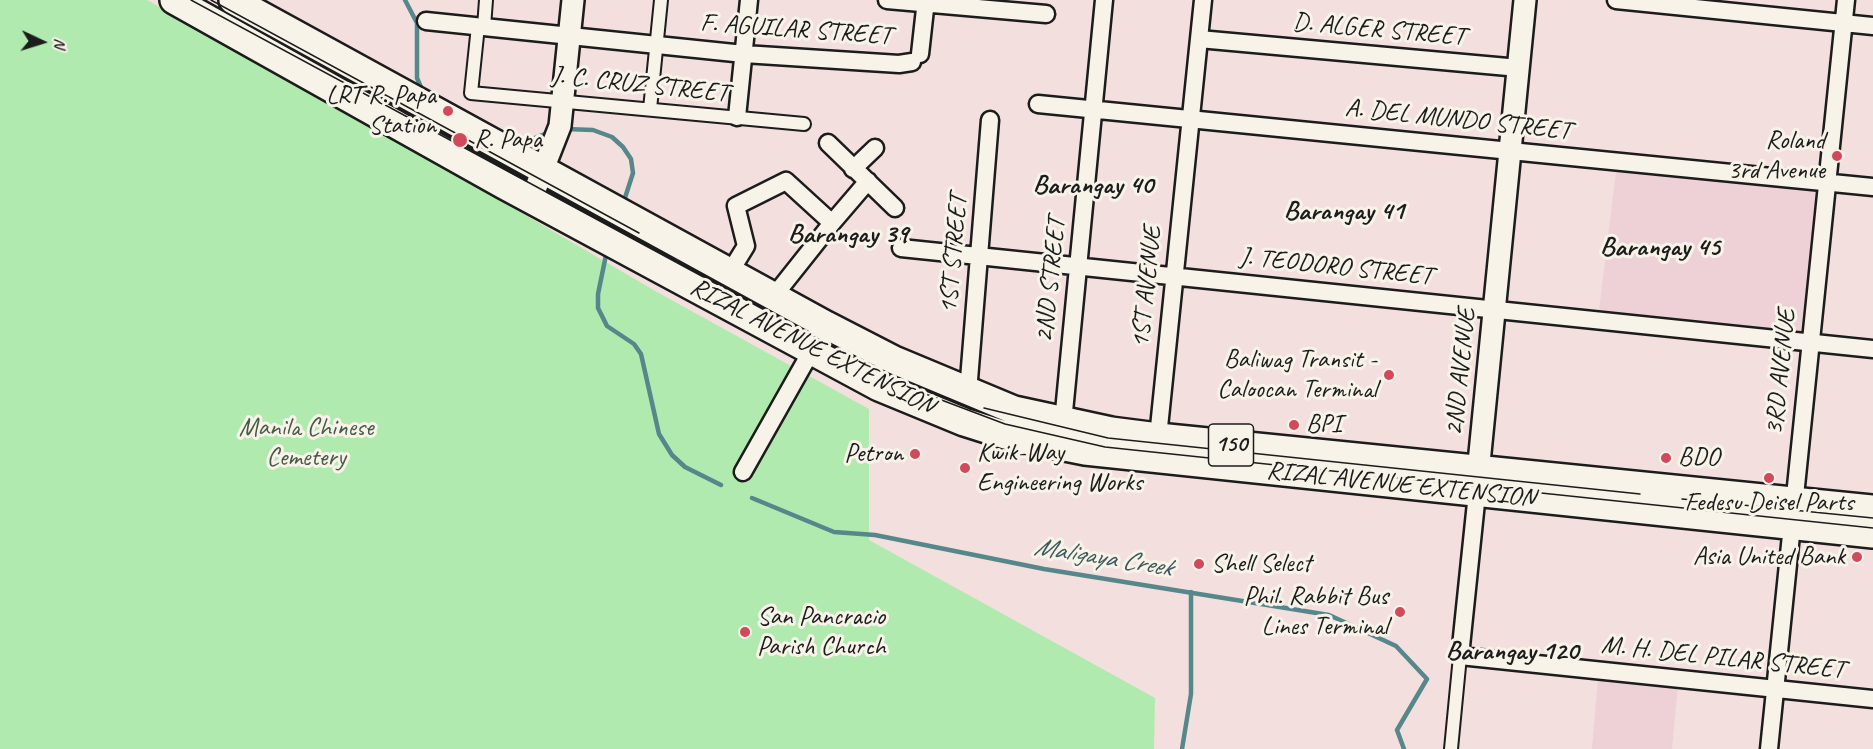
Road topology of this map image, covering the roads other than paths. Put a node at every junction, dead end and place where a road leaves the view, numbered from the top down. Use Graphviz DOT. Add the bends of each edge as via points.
graph roads {
  1 [pos="174,0"];
  2 [pos="232,0"];
  3 [pos="486,0"];
  4 [pos="573,0"];
  5 [pos="661,0"];
  6 [pos="749,0"];
  7 [pos="887,0"];
  8 [pos="1104,0"];
  9 [pos="1203,0"];
  10 [pos="1526,0"];
  11 [pos="1616,0"];
  12 [pos="1846,0"];
  13 [pos="925,2"];
  14 [pos="1046,14"];
  15 [pos="426,21"];
  16 [pos="1844,23"];
  17 [pos="1873,26"];
  18 [pos="481,27"];
  19 [pos="569,36"];
  20 [pos="1198,39"];
  21 [pos="658,45"];
  22 [pos="744,54"];
  23 [pos="1519,68"];
  24 [pos="563,100"];
  25 [pos="1038,104"];
  26 [pos="650,109"];
  27 [pos="1093,109"];
  28 [pos="737,117"];
  29 [pos="1190,119"];
  30 [pos="990,120"];
  31 [pos="804,124"];
  32 [pos="828,144"];
  33 [pos="875,148"];
  34 [pos="1510,151"];
  35 [pos="853,169"];
  36 [pos="544,170"];
  37 [pos="868,181"];
  38 [pos="1827,183"];
  39 [pos="1873,187"];
  40 [pos="531,200"];
  41 [pos="895,208"];
  42 [pos="832,224"];
  43 [pos="901,248"];
  44 [pos="980,257"];
  45 [pos="1078,267"];
  46 [pos="730,272"];
  47 [pos="1173,277"];
  48 [pos="774,296"];
  49 [pos="1495,309"];
  50 [pos="826,325"];
  51 [pos="1810,342"];
  52 [pos="1873,348"];
  53 [pos="811,350"];
  54 [pos="968,392"];
  55 [pos="1063,422"];
  56 [pos="1170,446"];
  57 [pos="743,472"];
  58 [pos="1478,482"];
  59 [pos="1873,509"];
  60 [pos="1792,514"];
  61 [pos="1873,534"];
  62 [pos="1460,656"];
  63 [pos="1774,690"];
  64 [pos="1873,699"];
  65 [pos="1451,749"];
  66 [pos="1769,749"];
  1 -- 40 [label="main road, RIZAL AVENUE EXTENSION / 150"];
  2 -- 36 [label="main road, RIZAL AVENUE EXTENSION / 150"];
  3 -- 18 [label="street"];
  4 -- 19 [label="street"];
  5 -- 21 [label="street"];
  6 -- 22 [label="street"];
  7 -- 13 [label="street"];
  8 -- 27 [label="street, 2ND STREET"];
  9 -- 20 [label="street, 1ST AVENUE"];
  10 -- 23 [label="street, 2ND AVENUE"];
  11 -- 16 [label="street"];
  12 -- 16 [label="street, 3RD AVENUE"];
  13 -- 14 [label="street"];
  13 -- 22 [label="street, F. AGUILAR STREET" via="916,58 899,64"];
  15 -- 18 [label="street, F. AGUILAR STREET"];
  16 -- 17 [label="street"];
  16 -- 38 [label="street, 3RD AVENUE"];
  18 -- 19 [label="street, F. AGUILAR STREET"];
  18 -- 24 [label="street, J. C. CRUZ STREET" via="471,93"];
  19 -- 21 [label="street, F. AGUILAR STREET"];
  19 -- 24 [label="street"];
  20 -- 23 [label="street, D. ALGER STREET"];
  20 -- 29 [label="street, 1ST AVENUE"];
  21 -- 22 [label="street, F. AGUILAR STREET"];
  21 -- 26 [label="street"];
  22 -- 28 [label="street"];
  23 -- 34 [label="street, 2ND AVENUE"];
  24 -- 26 [label="street, J. C. CRUZ STREET"];
  24 -- 36 [label="street" via="560,126"];
  25 -- 27 [label="street, A. DEL MUNDO STREET"];
  26 -- 28 [label="street, J. C. CRUZ STREET"];
  27 -- 29 [label="street, A. DEL MUNDO STREET"];
  27 -- 45 [label="street, 2ND STREET"];
  28 -- 31 [label="street, J. C. CRUZ STREET"];
  29 -- 34 [label="street, A. DEL MUNDO STREET"];
  29 -- 47 [label="street, 1ST AVENUE"];
  30 -- 44 [label="street, 1ST STREET"];
  32 -- 35 [label="street"];
  33 -- 35 [label="street"];
  34 -- 38 [label="street, A. DEL MUNDO STREET"];
  34 -- 49 [label="street, 2ND AVENUE"];
  35 -- 37 [label="street"];
  36 -- 40 [label="street"];
  36 -- 46 [label="main road, RIZAL AVENUE EXTENSION / 150"];
  37 -- 41 [label="street"];
  37 -- 42 [label="street"];
  38 -- 39 [label="street, A. DEL MUNDO STREET"];
  38 -- 51 [label="street, 3RD AVENUE"];
  40 -- 53 [label="main road, RIZAL AVENUE EXTENSION / 150"];
  42 -- 46 [label="street" via="786,181 737,206 746,246"];
  42 -- 48 [label="street"];
  43 -- 44 [label="street, J. TEODORO STREET"];
  44 -- 45 [label="street, J. TEODORO STREET"];
  44 -- 54 [label="street, 1ST STREET"];
  45 -- 47 [label="street, J. TEODORO STREET"];
  45 -- 55 [label="street, 2ND STREET"];
  46 -- 48 [label="main road, RIZAL AVENUE EXTENSION / 150"];
  47 -- 49 [label="street, J. TEODORO STREET"];
  47 -- 56 [label="street, 1ST AVENUE"];
  48 -- 50 [label="main road, RIZAL AVENUE EXTENSION / 150"];
  49 -- 51 [label="street, J. TEODORO STREET"];
  49 -- 58 [label="street, 2ND AVENUE"];
  50 -- 53 [label="street"];
  50 -- 54 [label="main road, RIZAL AVENUE EXTENSION / 150"];
  51 -- 52 [label="street, J. TEODORO STREET"];
  51 -- 60 [label="street, 3RD AVENUE"];
  53 -- 56 [label="main road, RIZAL AVENUE EXTENSION / 150" via="879,387 1005,435 1075,449"];
  53 -- 57 [label="street"];
  54 -- 55 [label="main road, RIZAL AVENUE EXTENSION / 150" via="1014,410"];
  55 -- 56 [label="main road, RIZAL AVENUE EXTENSION / 150"];
  56 -- 58 [label="main road, RIZAL AVENUE EXTENSION / 150"];
  58 -- 60 [label="main road, RIZAL AVENUE EXTENSION / 150"];
  58 -- 62 [label="street, 2ND AVENUE"];
  59 -- 60 [label="main road, RIZAL AVENUE EXTENSION / 150"];
  60 -- 61 [label="main road, RIZAL AVENUE EXTENSION / 150"];
  60 -- 63 [label="street, 3RD AVENUE"];
  62 -- 63 [label="street, M. H. DEL PILAR STREET"];
  62 -- 65 [label="street, 2ND AVENUE"];
  63 -- 64 [label="street, M. H. DEL PILAR STREET"];
  63 -- 66 [label="street, 3RD AVENUE"];
}
